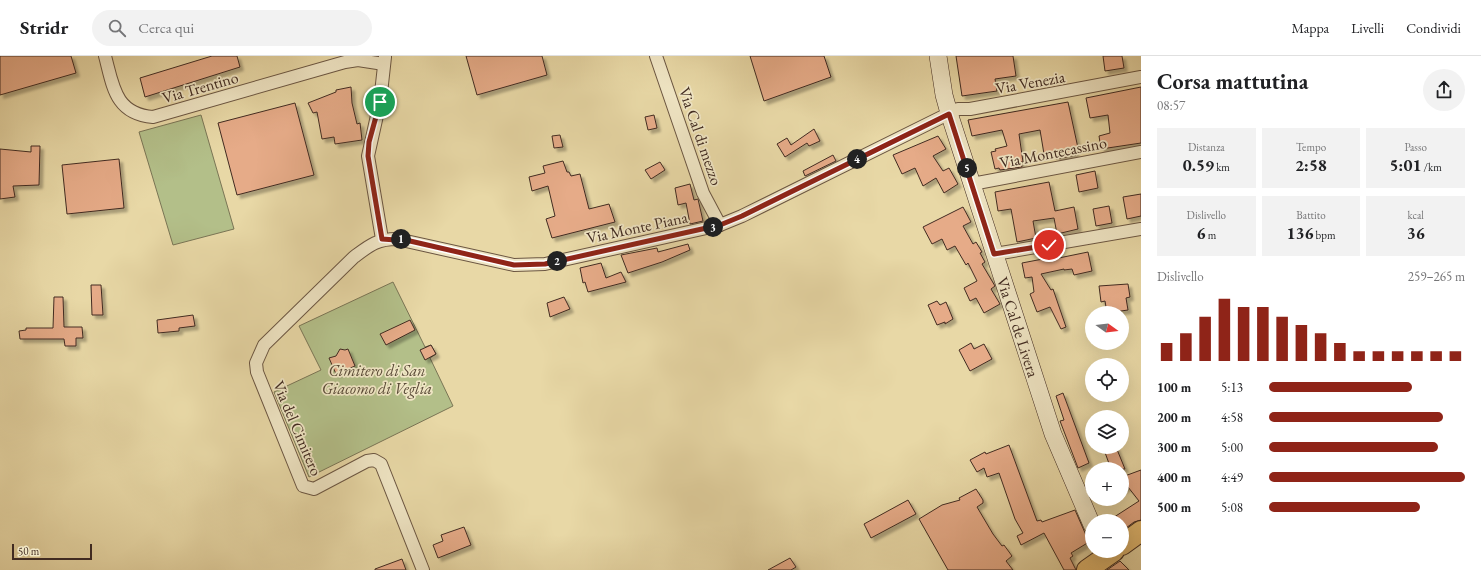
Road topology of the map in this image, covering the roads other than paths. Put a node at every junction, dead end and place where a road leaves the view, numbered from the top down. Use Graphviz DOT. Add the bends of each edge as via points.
graph roads {
  1 [pos="105,56"];
  2 [pos="656,56"];
  3 [pos="938,56"];
  4 [pos="385,60"];
  5 [pos="1141,77"];
  6 [pos="949,114"];
  7 [pos="1141,152"];
  8 [pos="972,184"];
  9 [pos="720,225"];
  10 [pos="1141,229"];
  11 [pos="382,239"];
  12 [pos="994,254"];
  13 [pos="1087,514"];
  14 [pos="1141,531"];
  15 [pos="1129,539"];
  16 [pos="1103,558"];
  17 [pos="423,570"];
  18 [pos="1087,570"];
  1 -- 4 [label="street, Via Trentino" via="116,97 137,114 153,117 344,62"];
  2 -- 9 [label="street, Via Cal di mezzo" via="703,193"];
  3 -- 6 [label="street, Via Cal de Livera"];
  4 -- 11 [label="street" via="380,102 369,142 368,156"];
  5 -- 6 [label="street, Via Venezia" via="970,109 958,109"];
  6 -- 8 [label="street, Via Cal de Livera"];
  6 -- 9 [label="street, Via Monte Piana"];
  7 -- 8 [label="street, Via Montecassino"];
  8 -- 12 [label="street, Via Cal de Livera"];
  9 -- 11 [label="street, Via Monte Piana" via="545,264 514,265 410,241"];
  10 -- 12 [label="street"];
  11 -- 17 [label="street, Via del Cimitero" via="354,257 264,345 256,363 257,372 303,486 314,488 367,461 374,460 380,464"];
  12 -- 13 [label="street, Via Cal de Livera" via="1053,434"];
  14 -- 15 [label="main road"];
  16 -- 18 [label="main road"];
}
